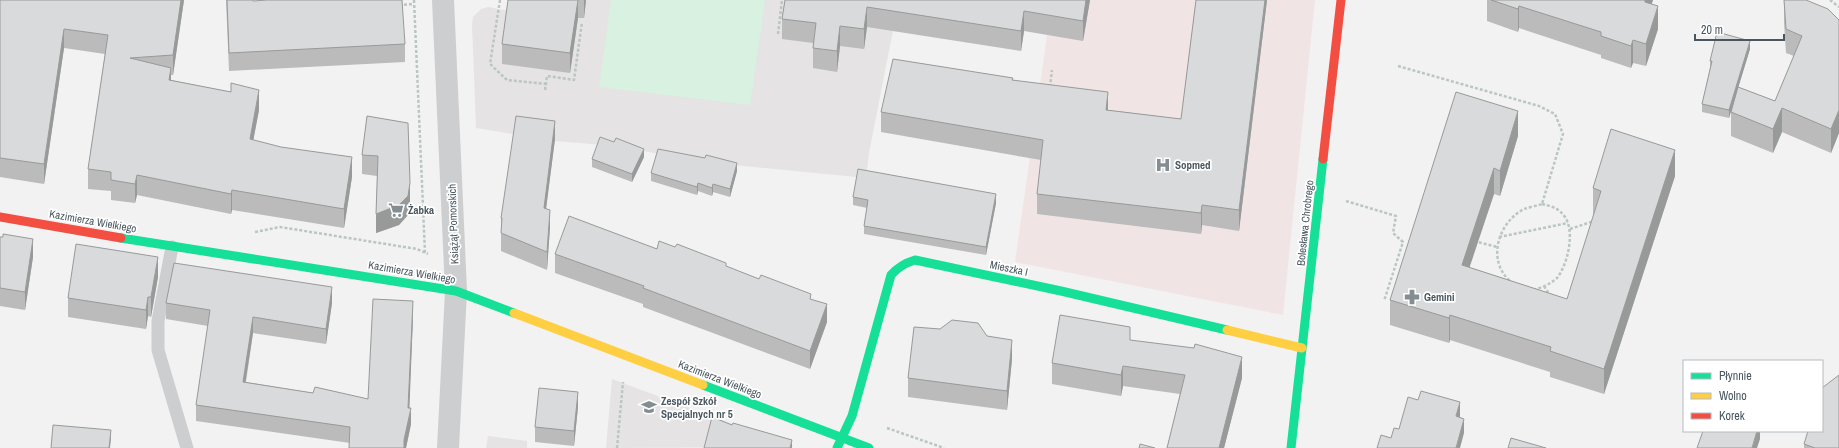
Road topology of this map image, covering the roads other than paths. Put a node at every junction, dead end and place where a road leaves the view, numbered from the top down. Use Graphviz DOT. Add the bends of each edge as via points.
graph roads {
  1 [pos="443,0"];
  2 [pos="1341,0"];
  3 [pos="0,218"];
  4 [pos="172,247"];
  5 [pos="456,291"];
  6 [pos="1302,348"];
  7 [pos="842,438"];
  8 [pos="187,448"];
  9 [pos="448,448"];
  10 [pos="837,448"];
  11 [pos="869,448"];
  12 [pos="1291,448"];
  1 -- 5 [label="street, Książąt Pomorskich"];
  2 -- 6 [label="street, Bolesława Chrobrego"];
  3 -- 4 [label="street, Kazimierza Wielkiego"];
  4 -- 5 [label="street, Kazimierza Wielkiego"];
  4 -- 8 [label="lane" via="158,321 158,350"];
  5 -- 7 [label="street, Kazimierza Wielkiego"];
  5 -- 9 [label="street, Książąt Pomorskich"];
  6 -- 7 [label="street, Mieszka I" via="1061,291 915,260 904,263 891,275 852,416"];
  6 -- 12 [label="street, Bolesława Chrobrego"];
  7 -- 10 [label="street, Mieszka I"];
  7 -- 11 [label="street, Kazimierza Wielkiego"];
}
